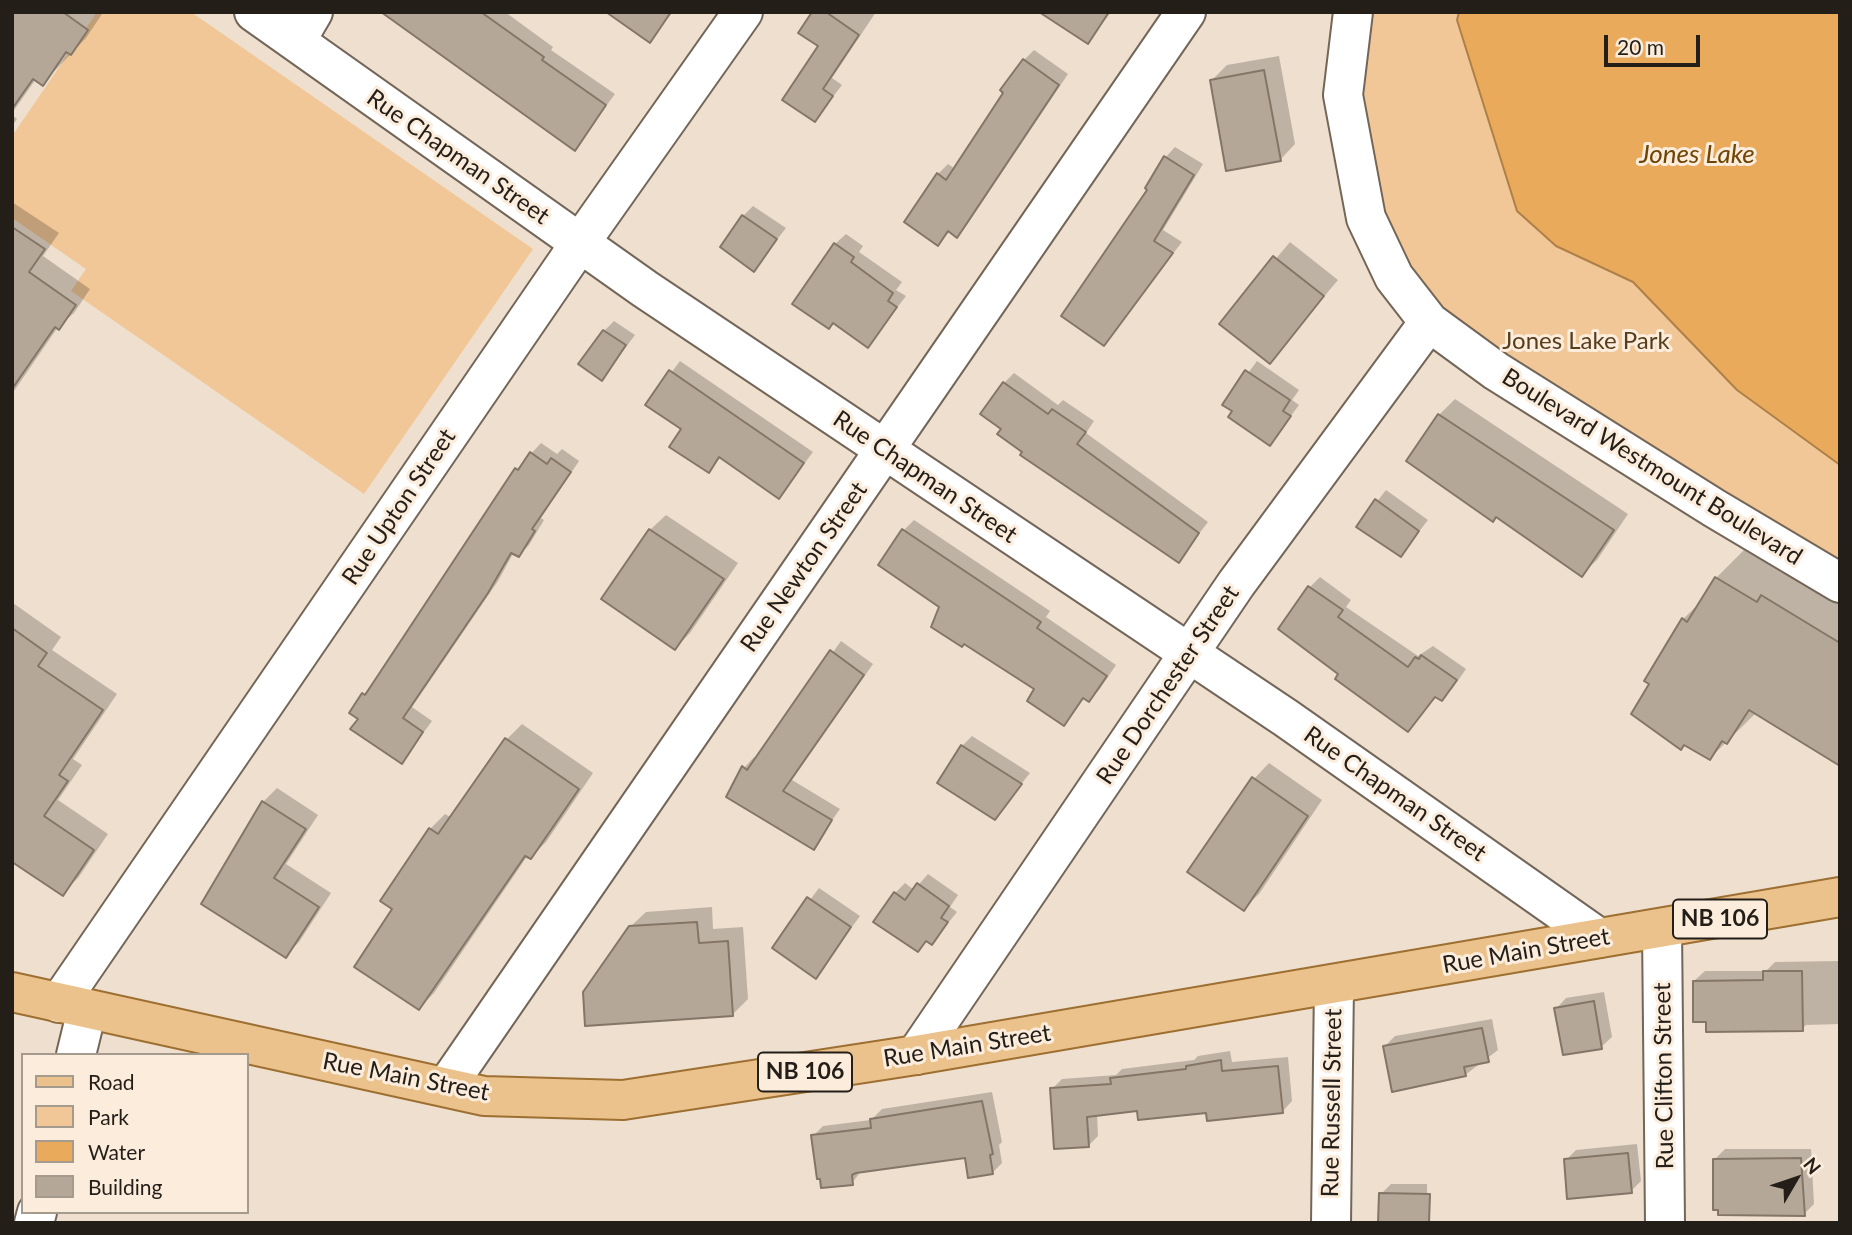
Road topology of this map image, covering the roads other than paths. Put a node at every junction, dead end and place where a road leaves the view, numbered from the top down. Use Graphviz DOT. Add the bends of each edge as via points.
graph roads {
  1 [pos="254,12"];
  2 [pos="743,12"];
  3 [pos="1186,12"];
  4 [pos="1353,12"];
  5 [pos="304,27"];
  6 [pos="580,243"];
  7 [pos="1429,323"];
  8 [pos="885,450"];
  9 [pos="1840,583"];
  10 [pos="1189,655"];
  11 [pos="1840,897"];
  12 [pos="1662,929"];
  13 [pos="1599,938"];
  14 [pos="1334,984"];
  15 [pos="12,992"];
  16 [pos="73,1007"];
  17 [pos="76,1053"];
  18 [pos="916,1055"];
  19 [pos="446,1087"];
  20 [pos="1331,1223"];
  21 [pos="1665,1223"];
  1 -- 5 [label="street, Rue Chapman Street"];
  2 -- 6 [label="street, Rue Upton Street"];
  3 -- 8 [label="street, Rue Newton Street"];
  4 -- 7 [label="street, Boulevard Westmount Boulevard" via="1343,95 1366,218 1394,278"];
  5 -- 6 [label="street, Rue Chapman Street"];
  6 -- 8 [label="street, Rue Chapman Street"];
  6 -- 16 [label="street, Rue Upton Street"];
  7 -- 9 [label="street, Boulevard Westmount Boulevard" via="1507,378"];
  7 -- 10 [label="street, Rue Dorchester Street" via="1236,584"];
  8 -- 10 [label="street, Rue Chapman Street"];
  8 -- 19 [label="street, Rue Newton Street"];
  10 -- 13 [label="street, Rue Chapman Street"];
  10 -- 18 [label="street, Rue Dorchester Street"];
  11 -- 12 [label="main road, Rue Main Street / NB 106"];
  12 -- 13 [label="main road, Rue Main Street / NB 106"];
  12 -- 21 [label="street, Rue Clifton Street"];
  13 -- 14 [label="main road, Rue Main Street / NB 106"];
  14 -- 18 [label="main road, Rue Main Street / NB 106"];
  14 -- 20 [label="street, Rue Russell Street"];
  15 -- 16 [label="main road, Rue Main Street / NB 106"];
  16 -- 17 [label="street"];
  16 -- 19 [label="main road, Rue Main Street / NB 106"];
  18 -- 19 [label="main road, Rue Main Street / NB 106" via="623,1100 484,1096"];
}
